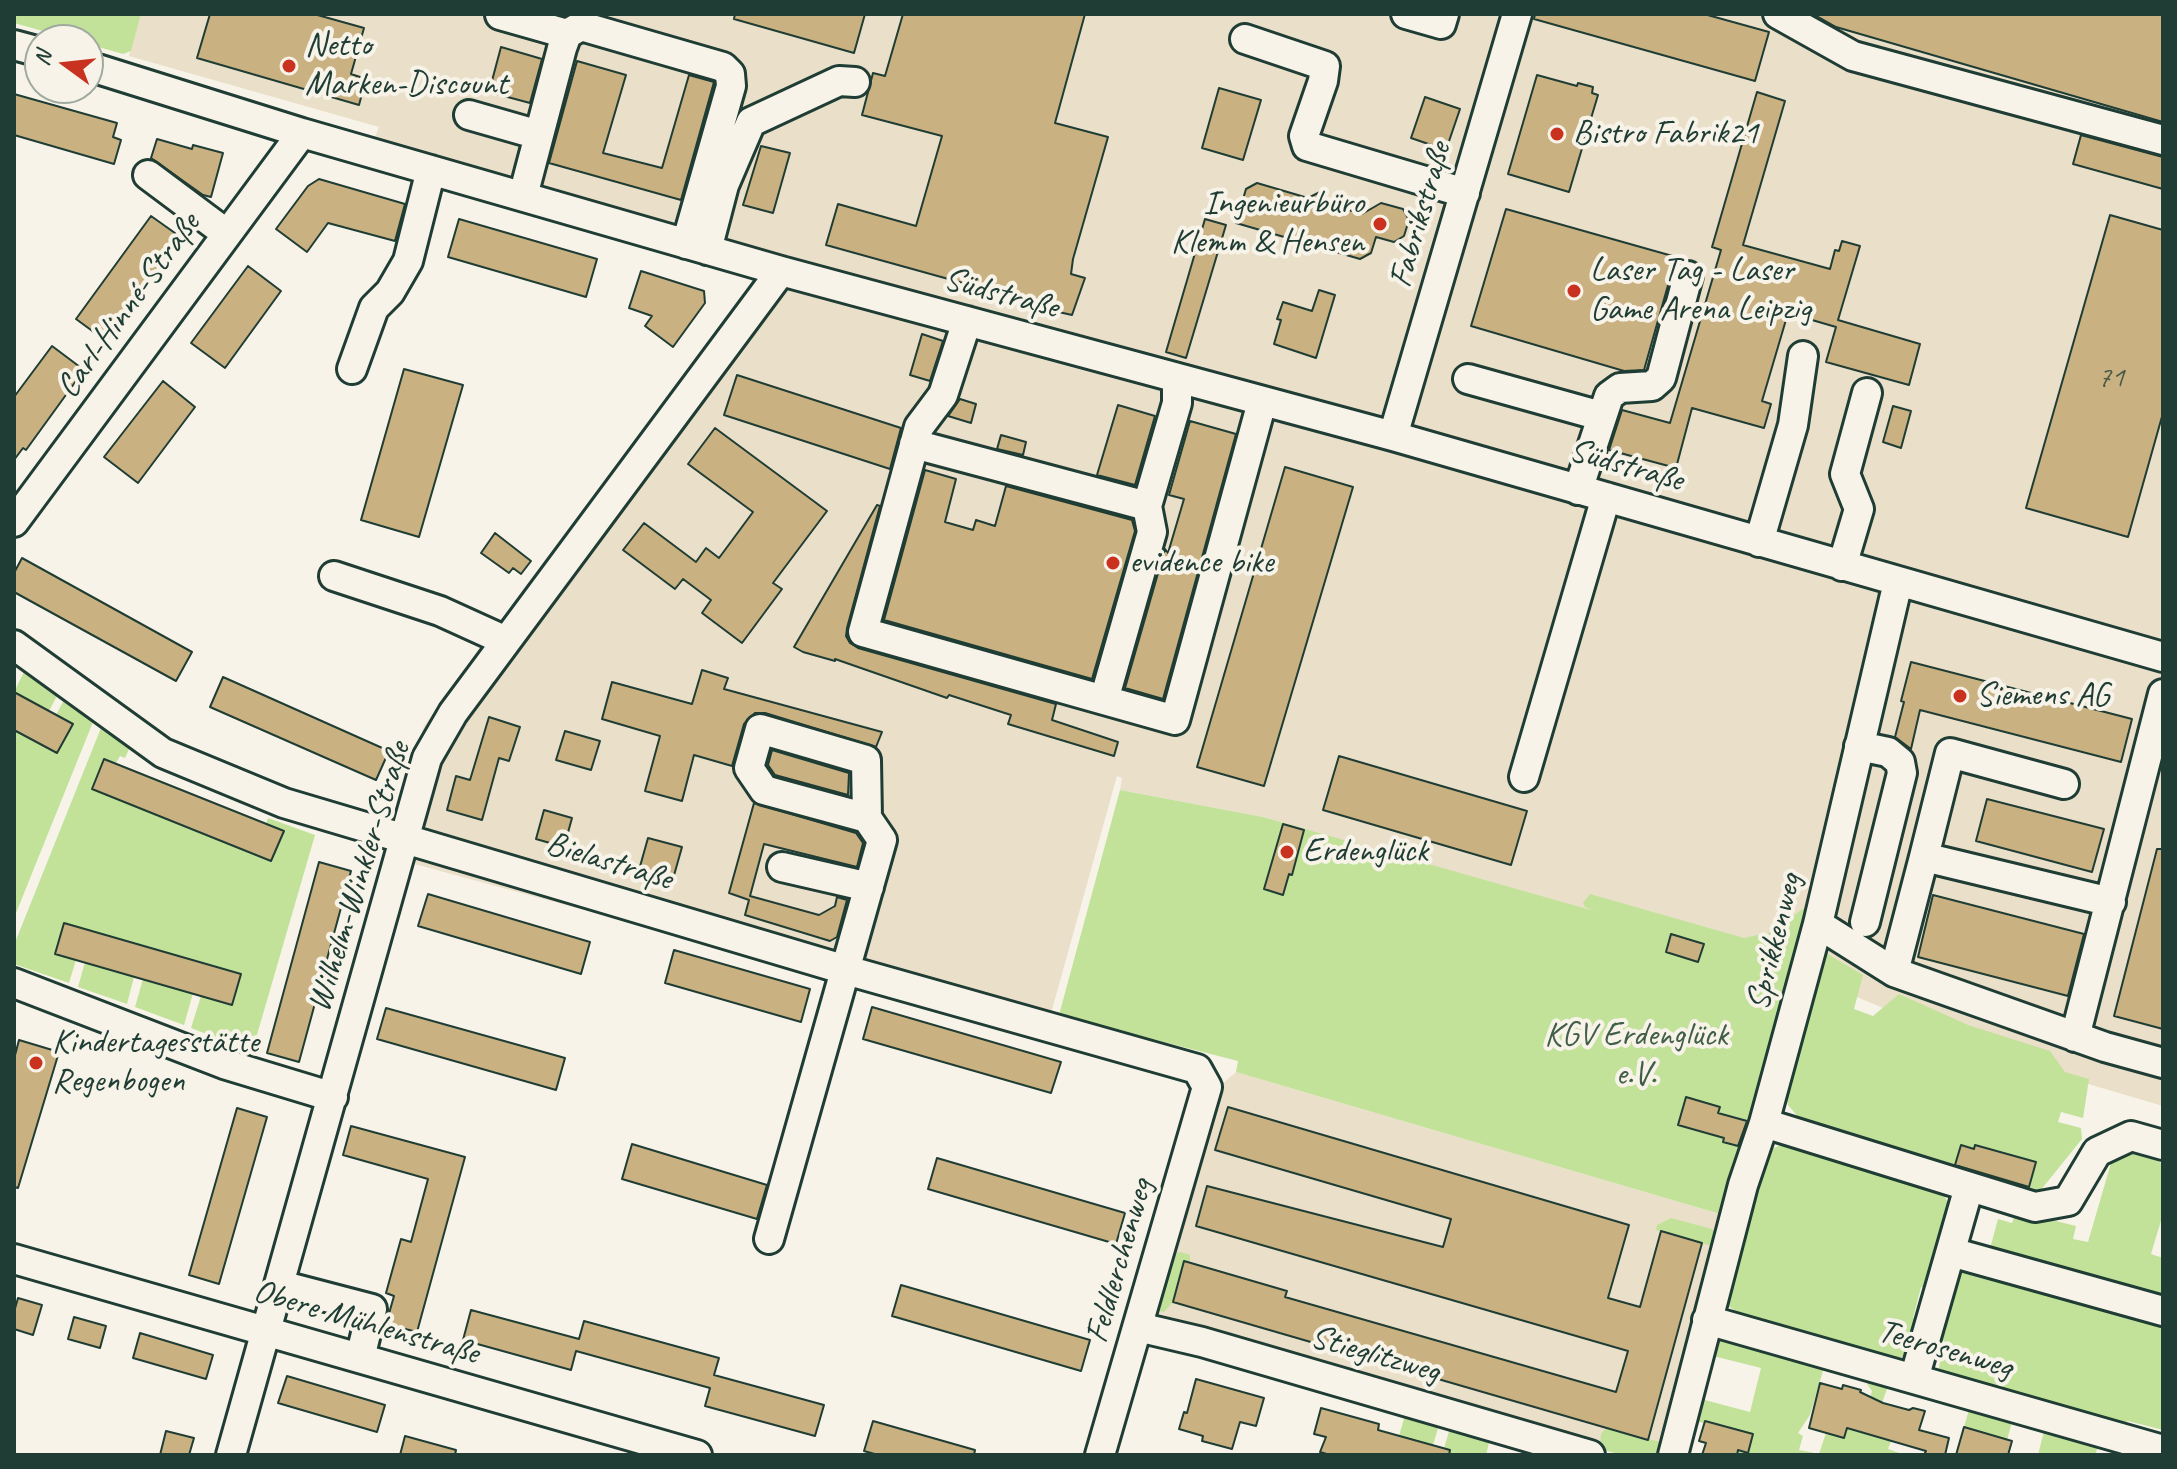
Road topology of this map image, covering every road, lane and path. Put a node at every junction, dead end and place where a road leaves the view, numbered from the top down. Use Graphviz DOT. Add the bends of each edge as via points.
graph roads {
  1 [pos="1406,14"];
  2 [pos="1444,14"];
  3 [pos="1517,14"];
  4 [pos="1778,14"];
  5 [pos="500,15"];
  6 [pos="567,34"];
  7 [pos="1245,39"];
  8 [pos="104,71"];
  9 [pos="855,82"];
  10 [pos="469,115"];
  11 [pos="302,133"];
  12 [pos="539,135"];
  13 [pos="2163,140"];
  14 [pos="431,170"];
  15 [pos="148,175"];
  16 [pos="1465,193"];
  17 [pos="523,196"];
  18 [pos="227,234"];
  19 [pos="696,247"];
  20 [pos="781,271"];
  21 [pos="1688,276"];
  22 [pos="967,321"];
  23 [pos="1803,356"];
  24 [pos="352,369"];
  25 [pos="1177,378"];
  26 [pos="1468,379"];
  27 [pos="1867,393"];
  28 [pos="1262,402"];
  29 [pos="1601,416"];
  30 [pos="1393,436"];
  31 [pos="914,444"];
  32 [pos="1578,490"];
  33 [pos="1606,497"];
  34 [pos="1147,506"];
  35 [pos="14,522"];
  36 [pos="1759,542"];
  37 [pos="1842,566"];
  38 [pos="334,576"];
  39 [pos="1898,582"];
  40 [pos="506,641"];
  41 [pos="14,645"];
  42 [pos="2163,657"];
  43 [pos="2163,694"];
  44 [pos="1104,700"];
  45 [pos="1859,746"];
  46 [pos="1524,777"];
  47 [pos="2064,784"];
  48 [pos="867,818"];
  49 [pos="406,839"];
  50 [pos="1924,857"];
  51 [pos="782,867"];
  52 [pos="869,887"];
  53 [pos="2111,902"];
  54 [pos="1865,922"];
  55 [pos="1818,924"];
  56 [pos="846,970"];
  57 [pos="1894,972"];
  58 [pos="14,983"];
  59 [pos="2075,1037"];
  60 [pos="2163,1063"];
  61 [pos="1207,1087"];
  62 [pos="333,1097"];
  63 [pos="1764,1123"];
  64 [pos="2163,1145"];
  65 [pos="1969,1187"];
  66 [pos="769,1239"];
  67 [pos="1951,1252"];
  68 [pos="14,1259"];
  69 [pos="280,1285"];
  70 [pos="2163,1311"];
  71 [pos="1707,1320"];
  72 [pos="1138,1327"];
  73 [pos="266,1332"];
  74 [pos="360,1358"];
  75 [pos="1914,1379"];
  76 [pos="2163,1450"];
  77 [pos="231,1455"];
  78 [pos="697,1455"];
  79 [pos="1100,1455"];
  80 [pos="1590,1455"];
  81 [pos="1673,1455"];
  1 -- 2 [label="street" via="1441,24"];
  3 -- 16 [label="street, Fabrikstraße"];
  4 -- 13 [label="street" via="1853,56"];
  5 -- 6 [label="street"];
  6 -- 12 [label="street"];
  6 -- 19 [label="street" via="581,26 723,67 730,74"];
  7 -- 16 [label="street" via="1325,66 1304,136 1307,146"];
  8 -- 11 [label="street, Südstraße"];
  9 -- 19 [label="street" via="839,81 751,122"];
  10 -- 12 [label="street"];
  11 -- 14 [label="street, Südstraße"];
  11 -- 18 [label="street, Carl-Hinné-Straße"];
  12 -- 17 [label="street"];
  14 -- 17 [label="street, Südstraße"];
  14 -- 24 [label="street" via="408,261 374,308"];
  15 -- 18 [label="street"];
  16 -- 30 [label="street, Fabrikstraße"];
  17 -- 19 [label="street, Südstraße"];
  18 -- 35 [label="street, Carl-Hinné-Straße"];
  19 -- 20 [label="street, Südstraße"];
  20 -- 22 [label="street, Südstraße"];
  20 -- 40 [label="street, Wilhelm-Winkler-Straße"];
  21 -- 29 [label="street" via="1661,378 1652,386 1620,388 1609,396"];
  22 -- 25 [label="street, Südstraße"];
  22 -- 31 [label="street" via="943,395 919,427"];
  23 -- 36 [label="street" via="1793,425"];
  25 -- 28 [label="street, Südstraße"];
  25 -- 34 [label="street" via="1177,403"];
  26 -- 29 [label="street"];
  27 -- 37 [label="street" via="1845,474 1859,509"];
  28 -- 30 [label="street, Südstraße"];
  28 -- 44 [label="street" via="1175,720"];
  29 -- 32 [label="street"];
  30 -- 32 [label="street, Südstraße"];
  31 -- 34 [label="street"];
  31 -- 44 [label="street" via="863,632"];
  32 -- 33 [label="street, Südstraße"];
  33 -- 36 [label="street, Südstraße"];
  33 -- 46 [label="street"];
  34 -- 44 [label="street" via="1152,532"];
  36 -- 37 [label="street, Südstraße"];
  37 -- 39 [label="street, Südstraße"];
  38 -- 40 [label="street" via="440,611"];
  39 -- 42 [label="street, Südstraße"];
  39 -- 45 [label="street, Sprikkenweg"];
  40 -- 49 [label="street, Wilhelm-Winkler-Straße" via="427,758"];
  41 -- 49 [label="street, Bielastraße" via="163,753 284,803"];
  43 -- 53 [label="street"];
  45 -- 54 [label="street" via="1888,752 1900,762 1902,773"];
  45 -- 55 [label="street, Sprikkenweg"];
  47 -- 50 [label="street" via="1950,753"];
  48 -- 52 [label="street" via="882,840"];
  49 -- 56 [label="street, Bielastraße"];
  49 -- 62 [label="street, Wilhelm-Winkler-Straße"];
  50 -- 53 [label="street"];
  50 -- 57 [label="street"];
  51 -- 52 [label="street"];
  52 -- 56 [label="street"];
  53 -- 59 [label="street"];
  55 -- 57 [label="street"];
  55 -- 63 [label="street, Sprikkenweg"];
  56 -- 61 [label="street, Bielastraße" via="1197,1069"];
  56 -- 66 [label="street"];
  57 -- 59 [label="street"];
  58 -- 62 [label="street" via="224,1064"];
  59 -- 60 [label="street"];
  61 -- 72 [label="street, Feldlerchenweg"];
  62 -- 69 [label="street, Wilhelm-Winkler-Straße"];
  63 -- 65 [label="street"];
  63 -- 71 [label="street, Sprikkenweg"];
  64 -- 65 [label="street" via="2131,1136 2097,1152 2068,1201 2035,1207"];
  65 -- 67 [label="street"];
  67 -- 70 [label="street"];
  67 -- 75 [label="street"];
  68 -- 73 [label="street, Obere Mühlenstraße"];
  69 -- 73 [label="street, Wilhelm-Winkler-Straße"];
  69 -- 74 [label="street" via="372,1309"];
  71 -- 75 [label="street, Teerosenweg"];
  71 -- 81 [label="street, Sprikkenweg"];
  72 -- 79 [label="street, Feldlerchenweg"];
  72 -- 80 [label="street, Stieglitzweg"];
  73 -- 74 [label="street, Obere Mühlenstraße"];
  73 -- 77 [label="street, Wilhelm-Winkler-Straße"];
  74 -- 78 [label="street, Obere Mühlenstraße"];
  75 -- 76 [label="street, Teerosenweg"];
}
